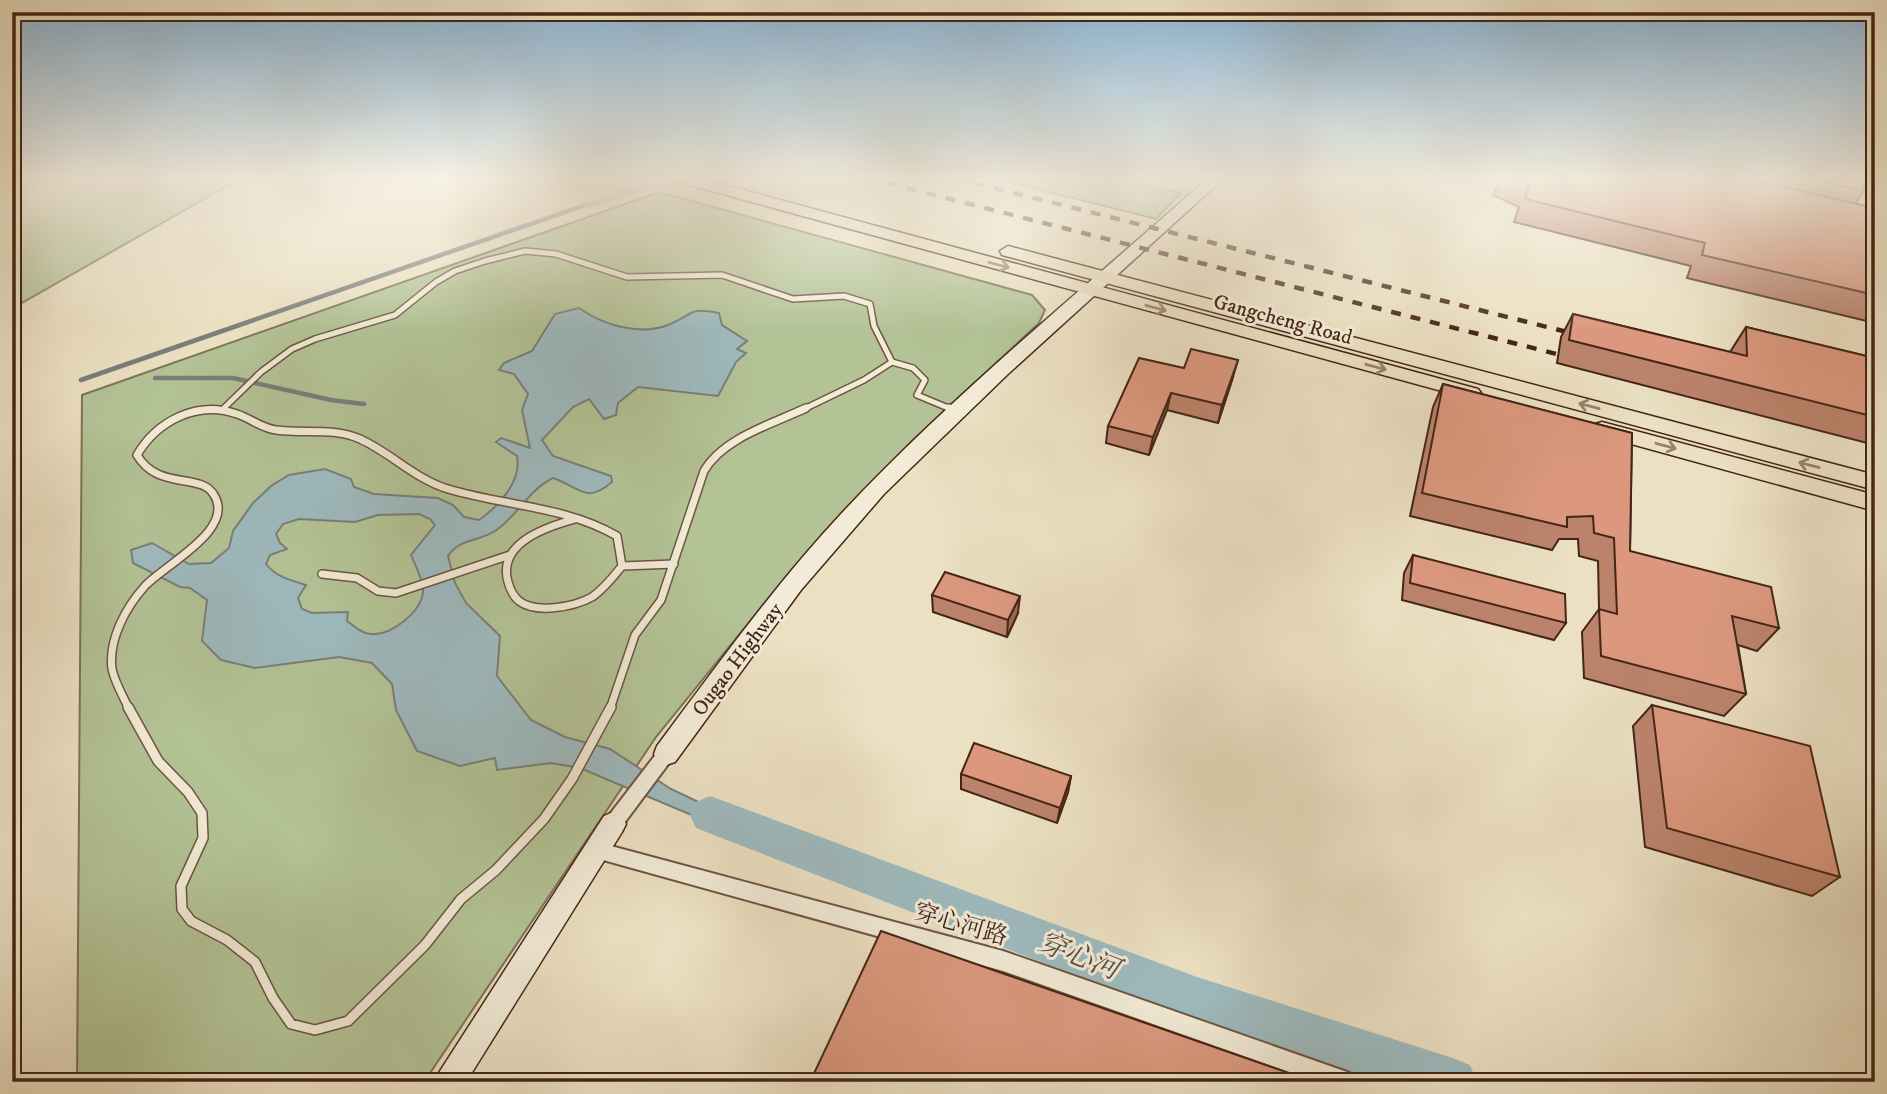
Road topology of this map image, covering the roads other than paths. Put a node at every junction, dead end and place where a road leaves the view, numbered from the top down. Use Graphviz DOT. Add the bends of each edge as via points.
graph roads {
  1 [pos="879,229"];
  2 [pos="911,229"];
  3 [pos="1160,229"];
  4 [pos="1098,284"];
  5 [pos="892,362"];
  6 [pos="223,409"];
  7 [pos="958,413"];
  8 [pos="1875,483"];
  9 [pos="1875,503"];
  10 [pos="575,519"];
  11 [pos="510,555"];
  12 [pos="674,564"];
  13 [pos="622,566"];
  14 [pos="322,574"];
  15 [pos="666,754"];
  16 [pos="613,824"];
  17 [pos="596,850"];
  18 [pos="448,1082"];
  19 [pos="1347,1082"];
  1 -- 4 [label="main road, Gangcheng Road, one-way"];
  2 -- 4 [label="main road, Gangcheng Road"];
  3 -- 4 [label="street, Ougao Highway"];
  4 -- 7 [label="street, Ougao Highway"];
  8 -- 4 [label="main road, Gangcheng Road, one-way"];
  4 -- 9 [label="main road, Gangcheng Road, one-way"];
  5 -- 6 [label="lane" via="874,326 870,304 855,298 836,295 792,300 721,275 630,278 542,249 508,254 448,274 396,314 305,342 262,370"];
  5 -- 7 [label="lane" via="912,368 925,380 917,395"];
  5 -- 12 [label="lane" via="724,448 711,459"];
  6 -- 10 [label="lane" via="271,430 338,431 382,450 405,470 433,483"];
  6 -- 12 [label="lane" via="200,410 159,426 137,455 142,468 155,476 199,482 214,494 217,521 204,539 146,585 113,643 113,676 159,761 194,797 203,815 204,832 181,891 181,908 191,921 230,941 260,967 291,1024 315,1030 348,1021 425,945 461,899 544,819 608,715 635,635 661,600"];
  7 -- 15 [label="street, Ougao Highway" via="876,490 777,604"];
  10 -- 11 [label="lane" via="539,531"];
  10 -- 13 [label="lane" via="603,526 617,536"];
  11 -- 13 [label="lane" via="509,587 519,601 541,608 589,600"];
  11 -- 14 [label="lane" via="396,593 377,591 357,578"];
  12 -- 13 [label="lane"];
  15 -- 16 [label="street, Ougao Highway"];
  16 -- 17 [label="street, Ougao Highway"];
  17 -- 18 [label="street, Ougao Highway"];
  17 -- 19 [label="street, 穿心河路" via="1003,961"];
}
